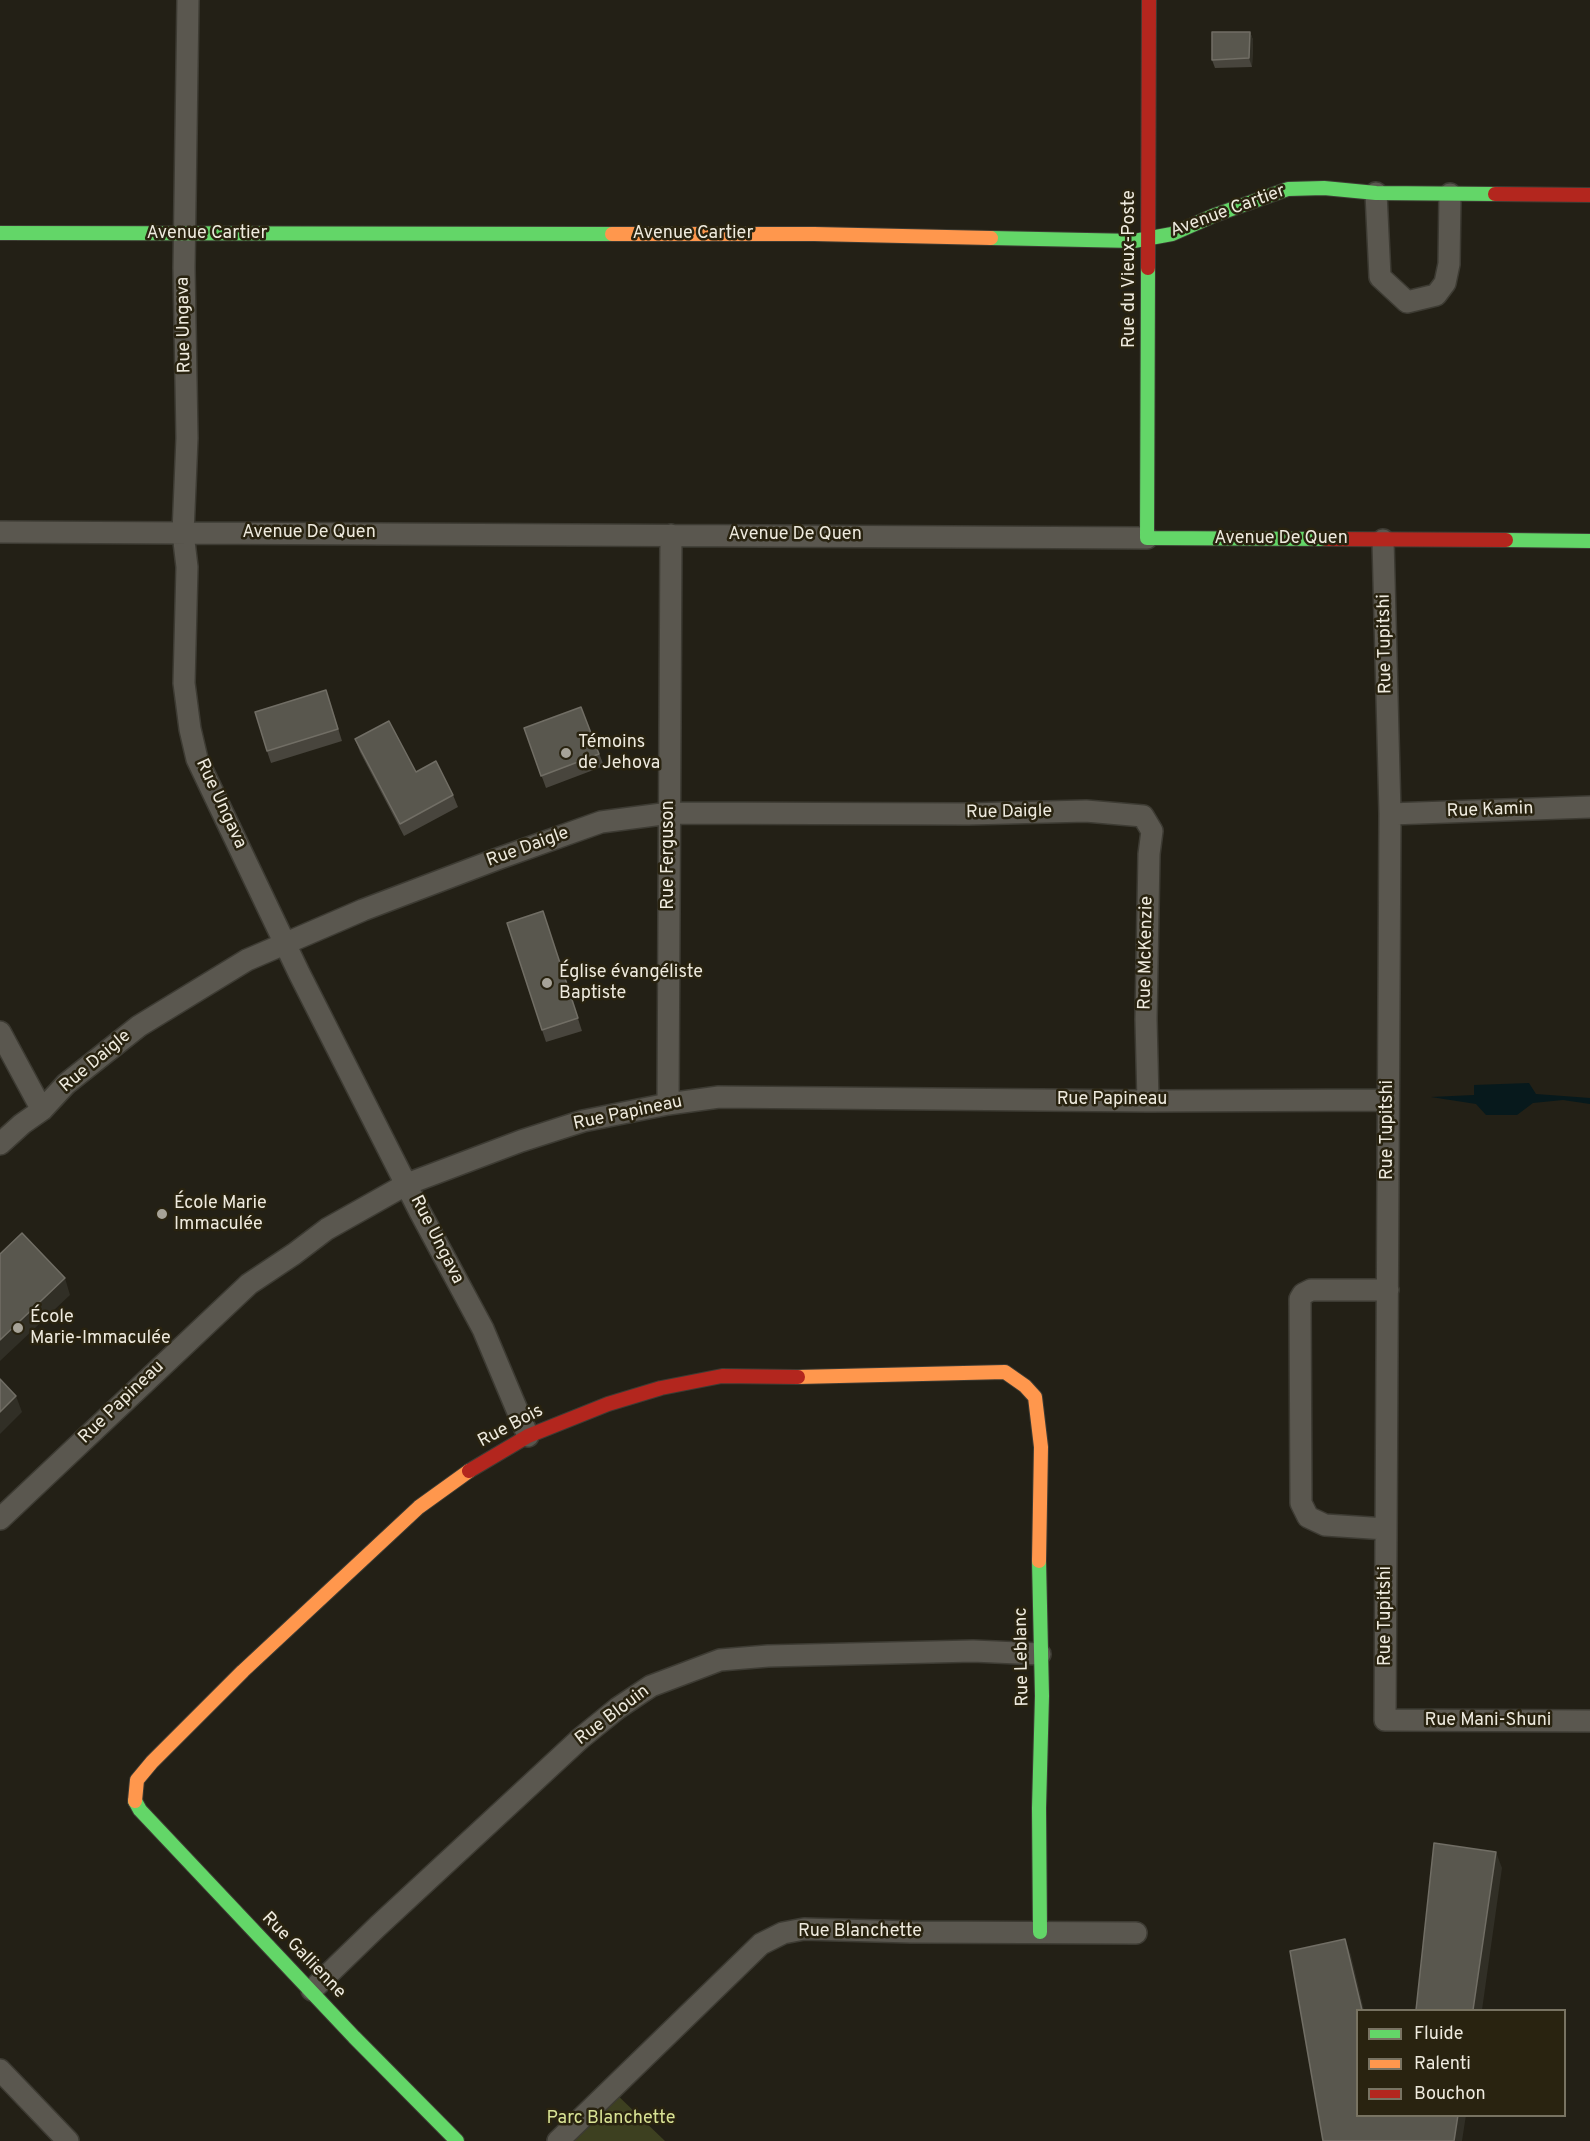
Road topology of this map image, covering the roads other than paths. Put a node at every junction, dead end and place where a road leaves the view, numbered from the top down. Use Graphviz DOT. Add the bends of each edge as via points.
graph roads {
  1 [pos="188,0"];
  2 [pos="1149,0"];
  3 [pos="1376,193"];
  4 [pos="1450,194"];
  5 [pos="1590,195"];
  6 [pos="0,233"];
  7 [pos="186,234"];
  8 [pos="1148,239"];
  9 [pos="0,532"];
  10 [pos="183,532"];
  11 [pos="671,535"];
  12 [pos="1147,538"];
  13 [pos="1383,540"];
  14 [pos="1590,541"];
  15 [pos="1590,807"];
  16 [pos="670,813"];
  17 [pos="1390,814"];
  18 [pos="1135,815"];
  19 [pos="286,945"];
  20 [pos="0,1032"];
  21 [pos="1388,1100"];
  22 [pos="1148,1101"];
  23 [pos="668,1104"];
  24 [pos="42,1110"];
  25 [pos="0,1144"];
  26 [pos="407,1184"];
  27 [pos="1388,1290"];
  28 [pos="1025,1386"];
  29 [pos="528,1436"];
  30 [pos="0,1519"];
  31 [pos="1386,1529"];
  32 [pos="1040,1654"];
  33 [pos="1385,1720"];
  34 [pos="1590,1721"];
  35 [pos="135,1790"];
  36 [pos="1040,1932"];
  37 [pos="1136,1933"];
  38 [pos="312,1990"];
  39 [pos="0,2070"];
  40 [pos="68,2141"];
  41 [pos="457,2141"];
  42 [pos="558,2141"];
  1 -- 7 [label="street, Rue Ungava"];
  2 -- 8 [label="street, Rue du Vieux-Poste"];
  3 -- 4 [label="street, Avenue Cartier"];
  3 -- 4 [label="street" via="1380,277 1407,302 1437,295 1445,282"];
  3 -- 8 [label="street, Avenue Cartier" via="1288,189 1172,234"];
  4 -- 5 [label="street, Avenue Cartier"];
  6 -- 7 [label="street, Avenue Cartier"];
  7 -- 8 [label="street, Avenue Cartier" via="814,234"];
  7 -- 10 [label="street, Rue Ungava" via="187,438"];
  8 -- 12 [label="street, Rue du Vieux-Poste"];
  9 -- 10 [label="street, Avenue De Quen"];
  10 -- 11 [label="street, Avenue De Quen"];
  10 -- 19 [label="street, Rue Ungava" via="187,567 184,683 197,759"];
  11 -- 12 [label="street, Avenue De Quen"];
  11 -- 16 [label="street, Rue Ferguson"];
  12 -- 13 [label="street, Avenue De Quen"];
  13 -- 14 [label="street, Avenue De Quen"];
  13 -- 17 [label="street, Rue Tupitshi"];
  15 -- 17 [label="street, Rue Kamin"];
  16 -- 18 [label="street, Rue Daigle" via="1086,811"];
  16 -- 19 [label="street, Rue Daigle" via="601,822 363,910"];
  16 -- 23 [label="street, Rue Ferguson"];
  17 -- 21 [label="street, Rue Tupitshi"];
  18 -- 22 [label="street, Rue McKenzie" via="1143,816 1152,831 1146,1007"];
  19 -- 24 [label="street, Rue Daigle" via="247,960 139,1026 66,1084"];
  19 -- 26 [label="street, Rue Ungava"];
  20 -- 24 [label="street"];
  21 -- 22 [label="street, Rue Papineau"];
  21 -- 27 [label="street, Rue Tupitshi"];
  22 -- 23 [label="street, Rue Papineau" via="719,1097"];
  23 -- 26 [label="street, Rue Papineau" via="583,1121"];
  24 -- 25 [label="street, Rue Daigle"];
  26 -- 29 [label="street, Rue Ungava" via="483,1329"];
  26 -- 30 [label="street, Rue Papineau" via="327,1229 249,1284"];
  27 -- 31 [label="street, Rue Tupitshi"];
  27 -- 31 [label="street" via="1311,1290 1300,1299 1301,1503 1308,1517 1325,1525"];
  28 -- 29 [label="street, Rue Bois" via="1005,1372 722,1376 608,1404"];
  28 -- 32 [label="street, Rue Leblanc" via="1035,1397 1041,1447"];
  29 -- 35 [label="street, Rue Bois" via="465,1473 419,1507 243,1671 152,1762 137,1780"];
  31 -- 33 [label="street, Rue Tupitshi"];
  32 -- 36 [label="street, Rue Leblanc"];
  32 -- 38 [label="street, Rue Blouin" via="973,1651 720,1660 651,1686 581,1738"];
  33 -- 34 [label="street, Rue Mani-Shuni"];
  35 -- 38 [label="street, Rue Gallienne" via="134,1799 140,1810"];
  36 -- 37 [label="street, Rue Blanchette"];
  36 -- 42 [label="street, Rue Blanchette" via="804,1929 783,1933 761,1944"];
  38 -- 41 [label="street, Rue Gallienne"];
  39 -- 40 [label="street"];
}
